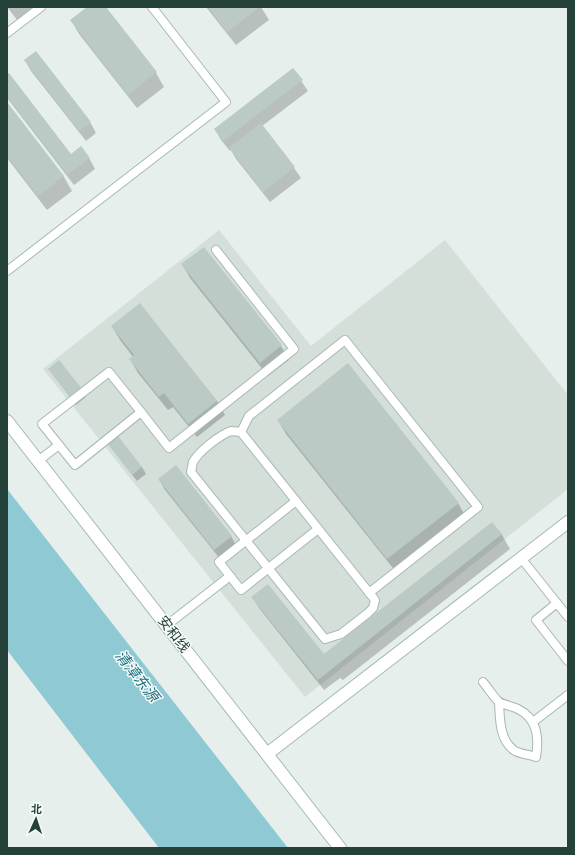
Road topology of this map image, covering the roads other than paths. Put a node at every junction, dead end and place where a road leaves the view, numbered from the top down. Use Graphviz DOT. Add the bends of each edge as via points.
graph roads {
  1 [pos="41,7"];
  2 [pos="152,7"];
  3 [pos="7,33"];
  4 [pos="216,250"];
  5 [pos="7,270"];
  6 [pos="141,412"];
  7 [pos="7,421"];
  8 [pos="241,432"];
  9 [pos="59,445"];
  10 [pos="38,461"];
  11 [pos="296,501"];
  12 [pos="568,522"];
  13 [pos="318,529"];
  14 [pos="246,540"];
  15 [pos="521,558"];
  16 [pos="268,568"];
  17 [pos="230,576"];
  18 [pos="369,593"];
  19 [pos="557,603"];
  20 [pos="568,617"];
  21 [pos="167,625"];
  22 [pos="568,661"];
  23 [pos="483,682"];
  24 [pos="568,695"];
  25 [pos="499,702"];
  26 [pos="533,722"];
  27 [pos="267,754"];
  28 [pos="340,848"];
  1 -- 3 [label="lane"];
  2 -- 5 [label="lane" via="226,102"];
  4 -- 6 [label="lane" via="294,349 169,448"];
  6 -- 9 [label="lane" via="75,465"];
  6 -- 9 [label="lane" via="109,372 42,424"];
  7 -- 10 [label="main road, 安和线"];
  8 -- 11 [label="lane"];
  8 -- 14 [label="lane" via="231,431 225,434 198,454 191,472"];
  8 -- 18 [label="lane" via="249,416 345,340 478,507"];
  9 -- 10 [label="lane"];
  10 -- 21 [label="main road, 安和线"];
  11 -- 13 [label="lane"];
  11 -- 14 [label="lane"];
  12 -- 15 [label="main road"];
  13 -- 16 [label="lane"];
  13 -- 18 [label="lane"];
  14 -- 16 [label="lane"];
  14 -- 17 [label="lane" via="219,562"];
  15 -- 19 [label="lane"];
  15 -- 27 [label="main road"];
  16 -- 17 [label="lane" via="241,590"];
  16 -- 18 [label="lane" via="325,639 341,634 373,608 375,600"];
  17 -- 21 [label="lane"];
  19 -- 20 [label="lane"];
  19 -- 22 [label="lane" via="536,620"];
  21 -- 27 [label="main road, 安和线"];
  23 -- 25 [label="lane"];
  24 -- 26 [label="lane"];
  25 -- 26 [label="lane" via="520,710"];
  25 -- 26 [label="lane" via="501,729 506,742 516,751 536,757 537,733"];
  27 -- 28 [label="main road, 安和线"];
}
